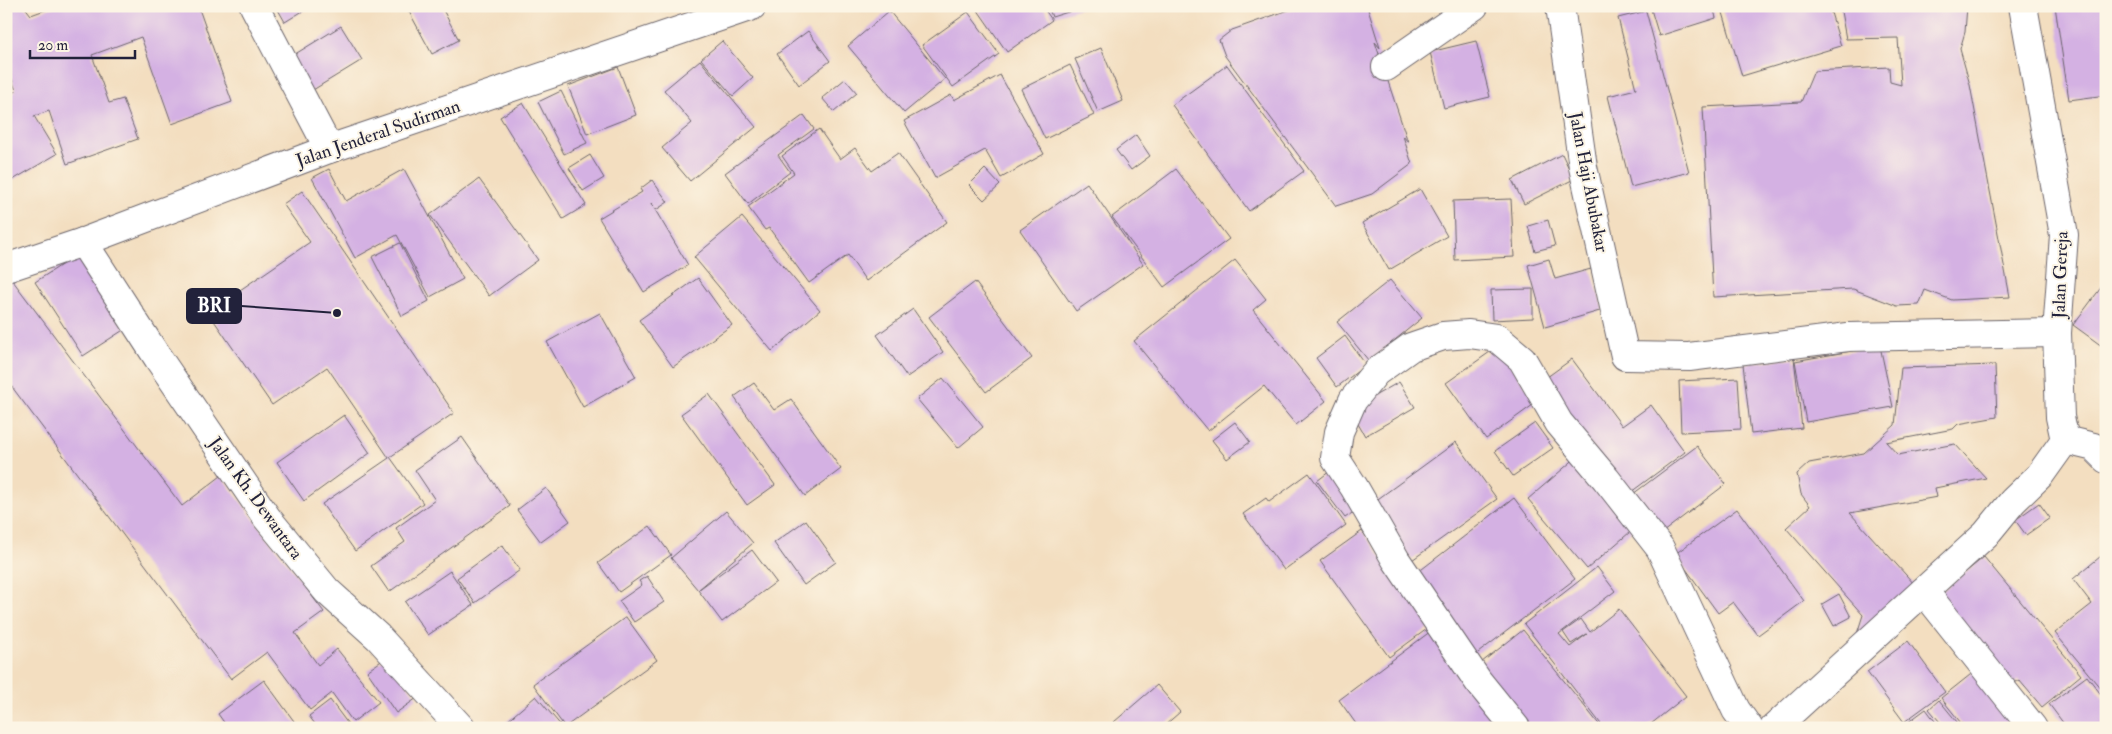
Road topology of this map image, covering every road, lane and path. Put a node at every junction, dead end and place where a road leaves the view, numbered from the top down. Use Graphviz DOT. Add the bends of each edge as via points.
graph roads {
  1 [pos="254,6"];
  2 [pos="752,6"];
  3 [pos="1474,6"];
  4 [pos="1560,6"];
  5 [pos="2024,6"];
  6 [pos="1386,67"];
  7 [pos="330,148"];
  8 [pos="83,242"];
  9 [pos="6,268"];
  10 [pos="2058,333"];
  11 [pos="2066,440"];
  12 [pos="2102,446"];
  13 [pos="1924,590"];
  14 [pos="461,728"];
  15 [pos="1516,728"];
  16 [pos="1749,728"];
  17 [pos="1774,728"];
  18 [pos="2033,728"];
  1 -- 7 [label="main road"];
  2 -- 7 [label="main road, Jalan Jenderal Sudirman"];
  3 -- 6 [label="main road"];
  4 -- 10 [label="main road, Jalan Haji Abubakar" via="1583,167 1624,356 1689,357 1848,337"];
  5 -- 10 [label="main road, Jalan Gereja" via="2064,236"];
  7 -- 8 [label="main road, Jalan Jenderal Sudirman"];
  8 -- 9 [label="main road, Jalan Jenderal Sudirman"];
  8 -- 14 [label="main road, Jalan Kh. Dewantara" via="268,518 327,591 378,637"];
  10 -- 11 [label="main road, Jalan Gereja" via="2060,417"];
  11 -- 12 [label="main road"];
  11 -- 13 [label="main road" via="2040,475 1986,534"];
  13 -- 17 [label="main road"];
  13 -- 18 [label="main road"];
  15 -- 16 [label="main road" via="1478,681 1396,560 1335,458 1339,432 1352,400 1376,372 1411,347 1443,336 1469,334 1497,338 1522,359 1559,423 1660,548 1736,710"];
}
